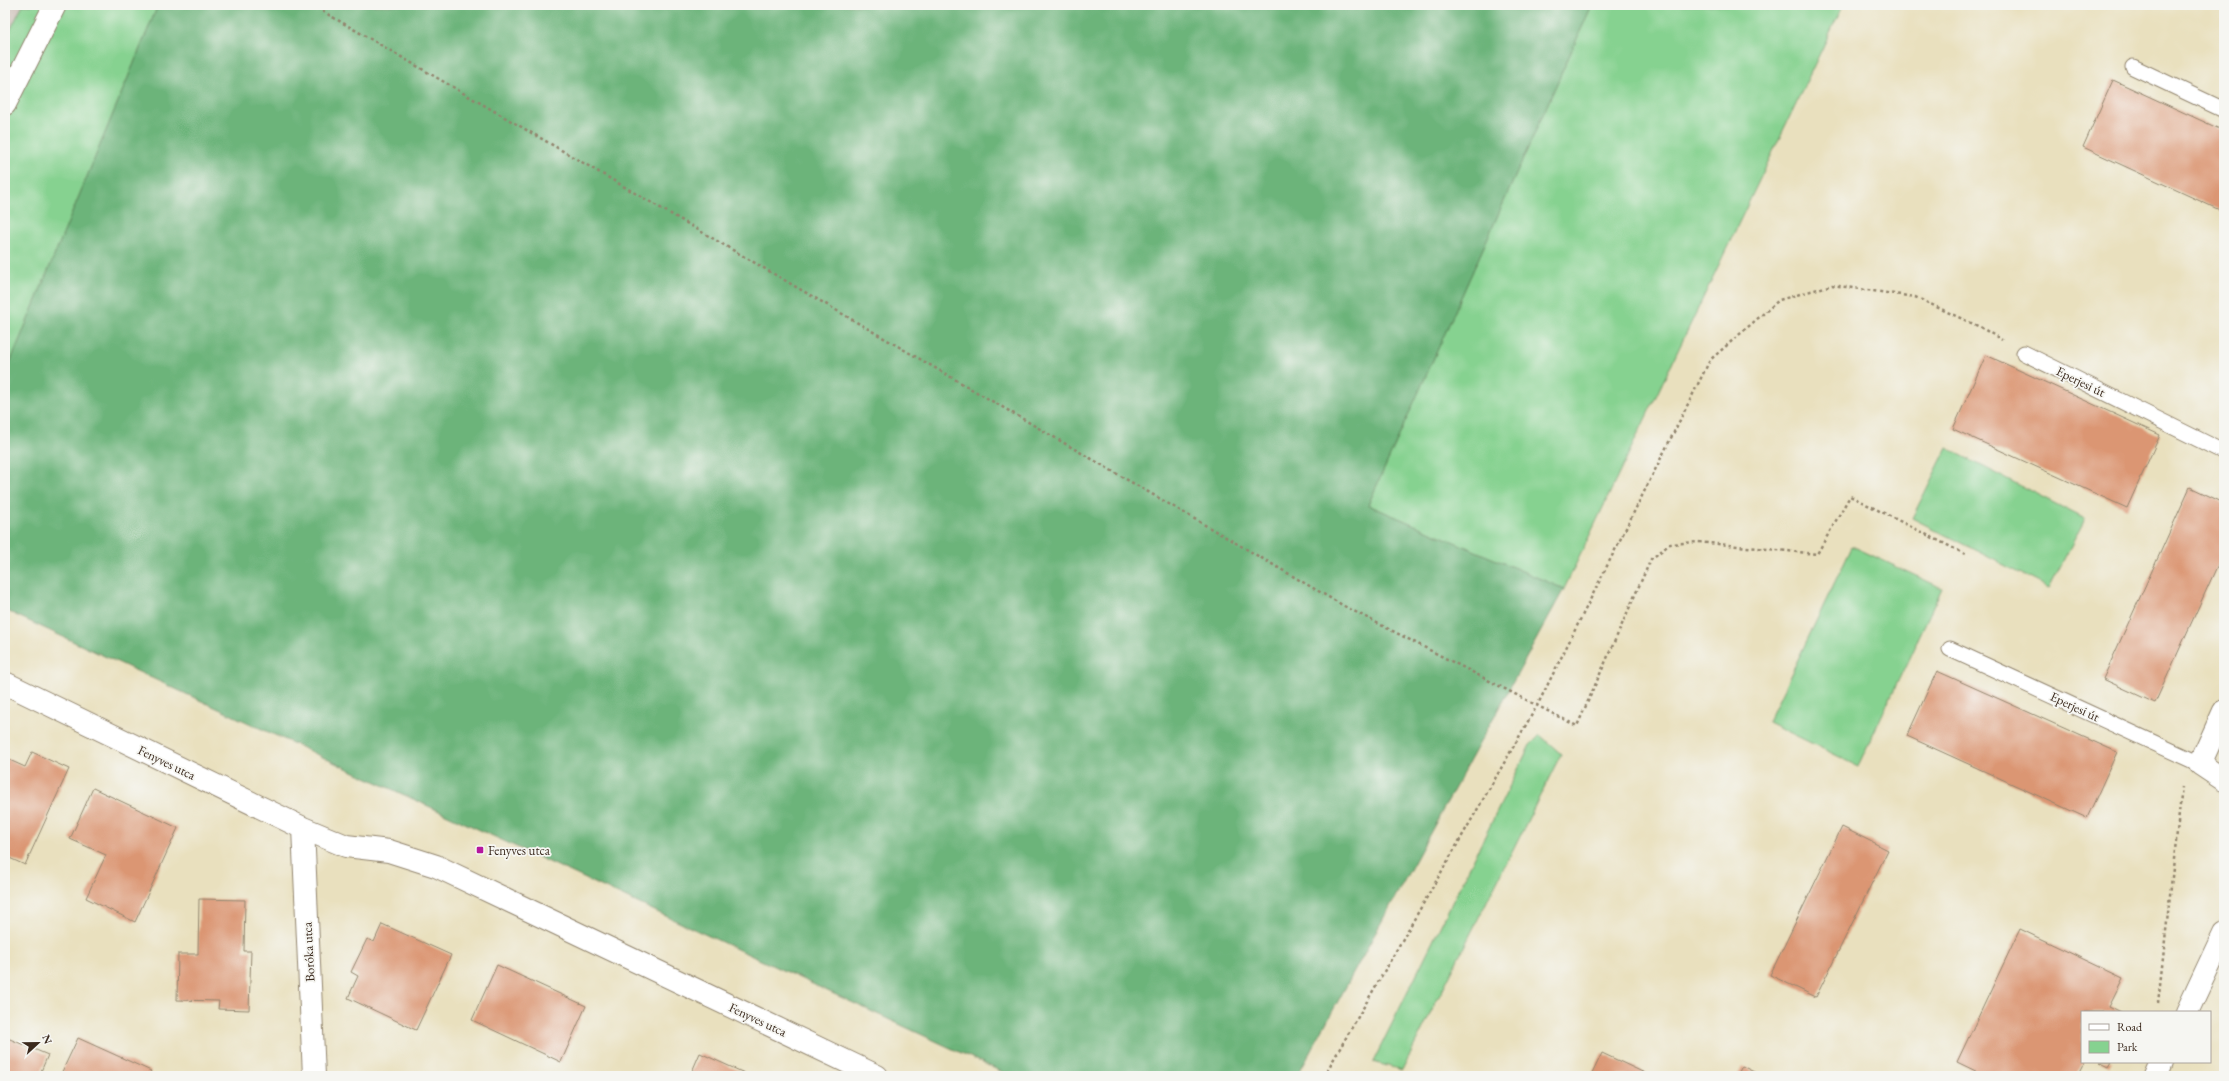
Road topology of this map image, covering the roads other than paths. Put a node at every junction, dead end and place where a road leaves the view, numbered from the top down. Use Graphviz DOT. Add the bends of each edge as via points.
graph roads {
  1 [pos="55,5"];
  2 [pos="2133,67"];
  3 [pos="5,104"];
  4 [pos="2224,110"];
  5 [pos="2024,353"];
  6 [pos="2224,452"];
  7 [pos="1950,649"];
  8 [pos="5,683"];
  9 [pos="2224,712"];
  10 [pos="2192,760"];
  11 [pos="2224,780"];
  12 [pos="303,828"];
  13 [pos="2222,944"];
  14 [pos="2187,1011"];
  15 [pos="2162,1063"];
  16 [pos="314,1076"];
  17 [pos="877,1076"];
  18 [pos="2156,1076"];
  1 -- 3 [label="street"];
  2 -- 4 [label="lane"];
  5 -- 6 [label="lane, Eperjesi út"];
  7 -- 10 [label="lane, Eperjesi út"];
  8 -- 12 [label="street, Fenyves utca"];
  9 -- 10 [label="street"];
  10 -- 11 [label="street, Eperjesi út"];
  12 -- 16 [label="street, Boróka utca"];
  12 -- 17 [label="street, Fenyves utca" via="346,846 389,851 436,866"];
  13 -- 14 [label="street"];
  15 -- 18 [label="street"];
}
